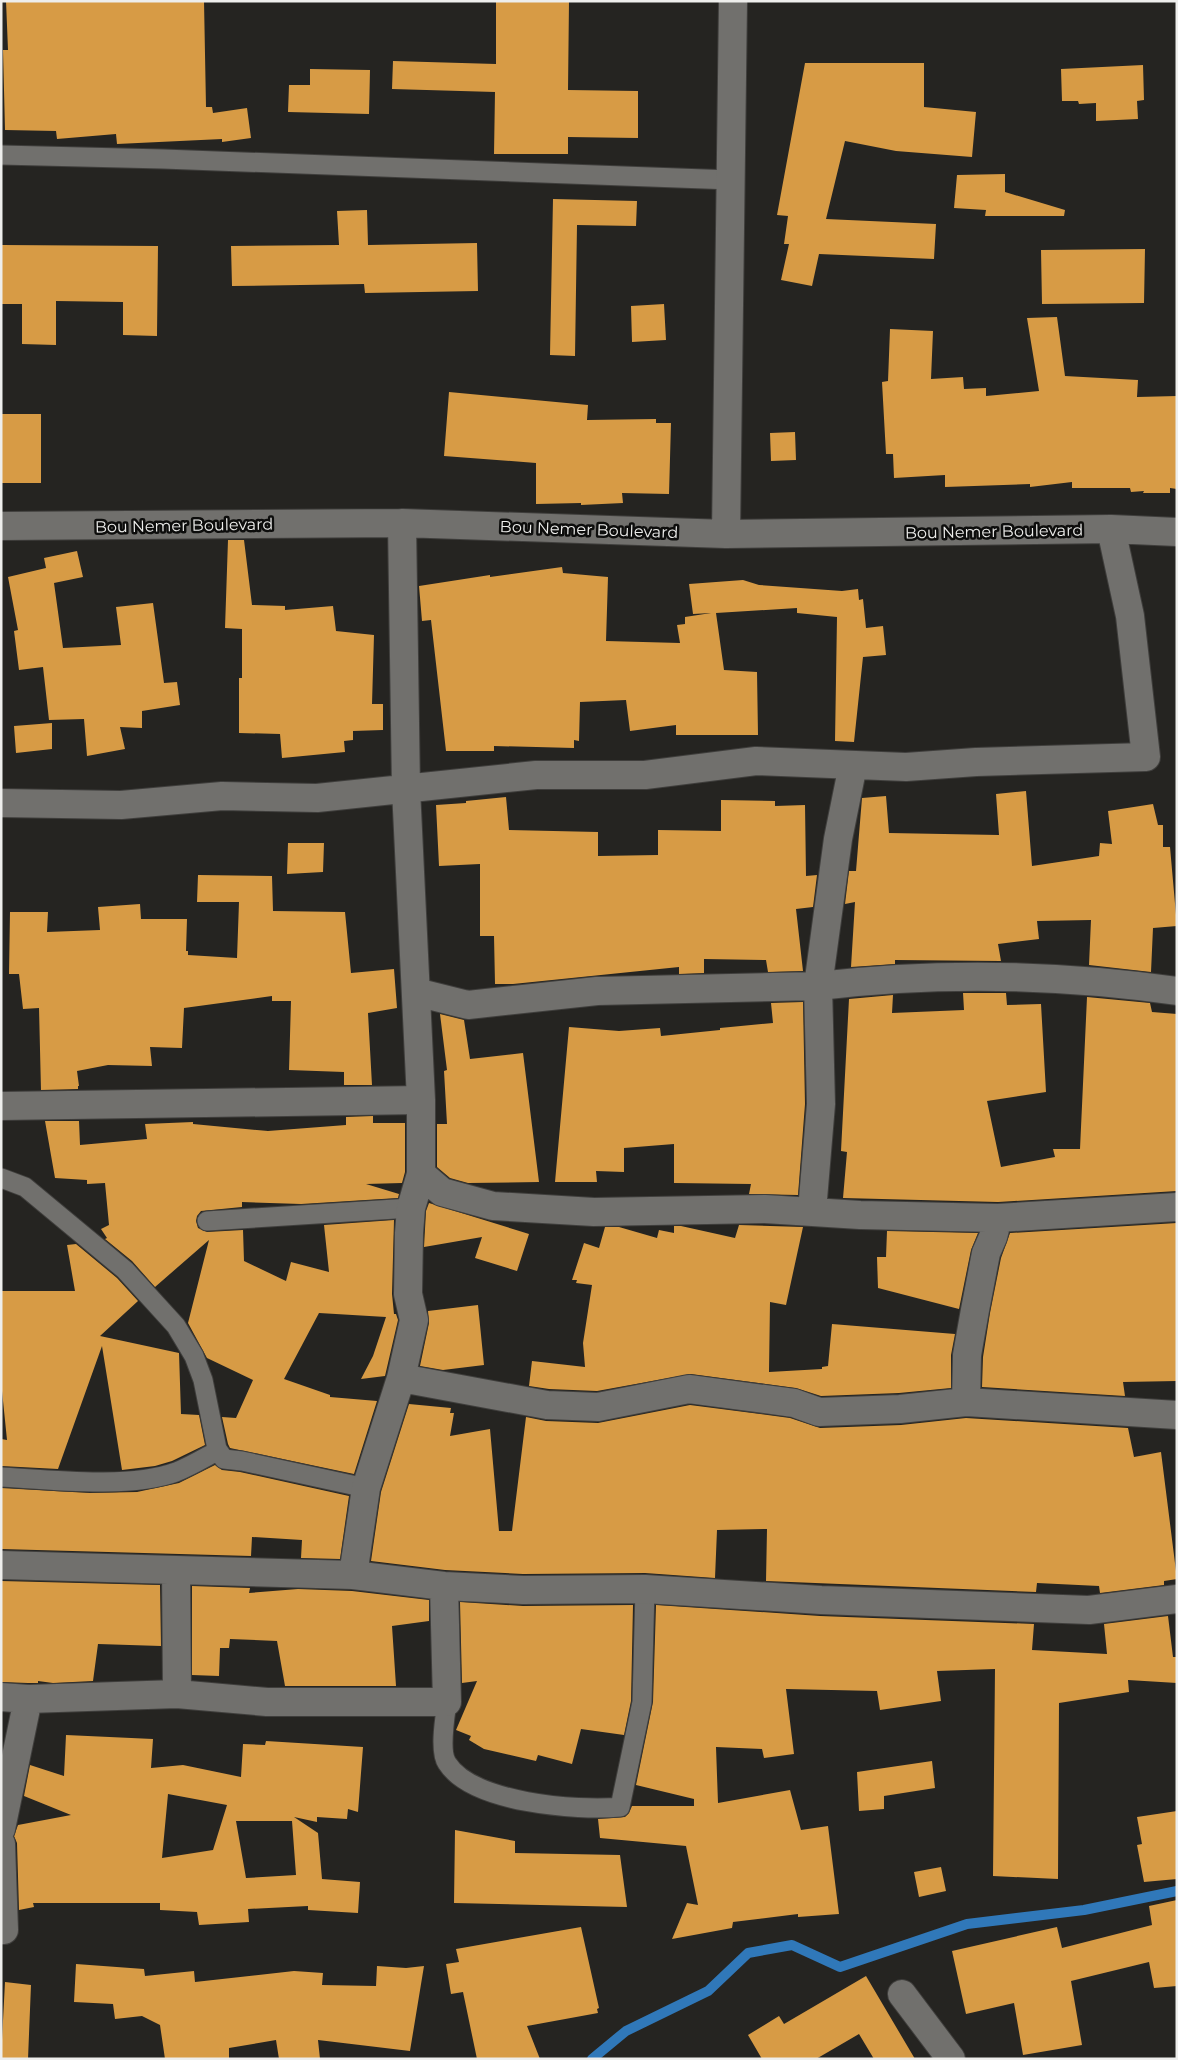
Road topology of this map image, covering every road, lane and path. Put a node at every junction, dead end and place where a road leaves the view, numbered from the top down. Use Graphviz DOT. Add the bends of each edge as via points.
graph roads {
  1 [pos="733,1"];
  2 [pos="1,155"];
  3 [pos="732,180"];
  4 [pos="402,523"];
  5 [pos="1,526"];
  6 [pos="1111,529"];
  7 [pos="1177,532"];
  8 [pos="726,534"];
  9 [pos="853,765"];
  10 [pos="406,789"];
  11 [pos="1,803"];
  12 [pos="818,986"];
  13 [pos="1177,991"];
  14 [pos="416,992"];
  15 [pos="421,1100"];
  16 [pos="1,1106"];
  17 [pos="421,1174"];
  18 [pos="1,1178"];
  19 [pos="1177,1207"];
  20 [pos="411,1208"];
  21 [pos="812,1211"];
  22 [pos="998,1218"];
  23 [pos="207,1221"];
  24 [pos="401,1378"];
  25 [pos="966,1402"];
  26 [pos="1177,1415"];
  27 [pos="217,1451"];
  28 [pos="1,1477"];
  29 [pos="366,1488"];
  30 [pos="1,1565"];
  31 [pos="176,1571"];
  32 [pos="353,1575"];
  33 [pos="444,1586"];
  34 [pos="645,1589"];
  35 [pos="1177,1599"];
  36 [pos="177,1694"];
  37 [pos="1,1698"];
  38 [pos="28,1699"];
  39 [pos="447,1702"];
  40 [pos="1,1829"];
  41 [pos="1,1844"];
  42 [pos="4,1930"];
  43 [pos="902,1994"];
  44 [pos="951,2059"];
  1 -- 3 [label="street"];
  2 -- 3 [label="lane"];
  3 -- 8 [label="street"];
  4 -- 5 [label="street, Bou Nemer Boulevard"];
  4 -- 8 [label="street, Bou Nemer Boulevard"];
  4 -- 10 [label="street"];
  6 -- 7 [label="street, Bou Nemer Boulevard"];
  6 -- 8 [label="street, Bou Nemer Boulevard"];
  6 -- 9 [label="street" via="1130,616 1146,757 906,767"];
  9 -- 10 [label="street" via="756,760 645,775 536,775"];
  9 -- 12 [label="street" via="838,839"];
  10 -- 11 [label="street" via="317,798 222,796 121,804"];
  10 -- 14 [label="street"];
  12 -- 13 [label="street" via="963,976"];
  12 -- 14 [label="street" via="597,991 468,1005"];
  12 -- 21 [label="street" via="821,1104"];
  14 -- 15 [label="street"];
  15 -- 16 [label="street"];
  15 -- 17 [label="street"];
  17 -- 20 [label="street"];
  17 -- 21 [label="street" via="442,1192 493,1206 594,1212"];
  18 -- 27 [label="lane" via="25,1187 125,1270 176,1326 194,1356 203,1380"];
  19 -- 22 [label="street"];
  20 -- 23 [label="lane"];
  20 -- 24 [label="street" via="408,1294 414,1320"];
  21 -- 22 [label="street"];
  22 -- 25 [label="street" via="986,1254 967,1355"];
  24 -- 25 [label="street" via="547,1405 598,1407 689,1388 794,1403 819,1412 900,1410"];
  24 -- 29 [label="street"];
  25 -- 26 [label="street"];
  27 -- 28 [label="lane" via="176,1472 140,1479 104,1482"];
  27 -- 29 [label="lane" via="224,1459"];
  29 -- 32 [label="street"];
  30 -- 31 [label="street"];
  31 -- 32 [label="street"];
  31 -- 36 [label="street"];
  32 -- 33 [label="street"];
  33 -- 34 [label="street" via="523,1590"];
  33 -- 39 [label="street"];
  34 -- 35 [label="street" via="821,1600 1089,1610"];
  34 -- 39 [label="lane" via="642,1702 620,1807 596,1810 516,1801 464,1781 446,1762 443,1742"];
  36 -- 38 [label="street"];
  36 -- 39 [label="street" via="267,1702"];
  37 -- 38 [label="street"];
  38 -- 40 [label="street"];
  41 -- 42 [label="street"];
  43 -- 44 [label="street"];
}
